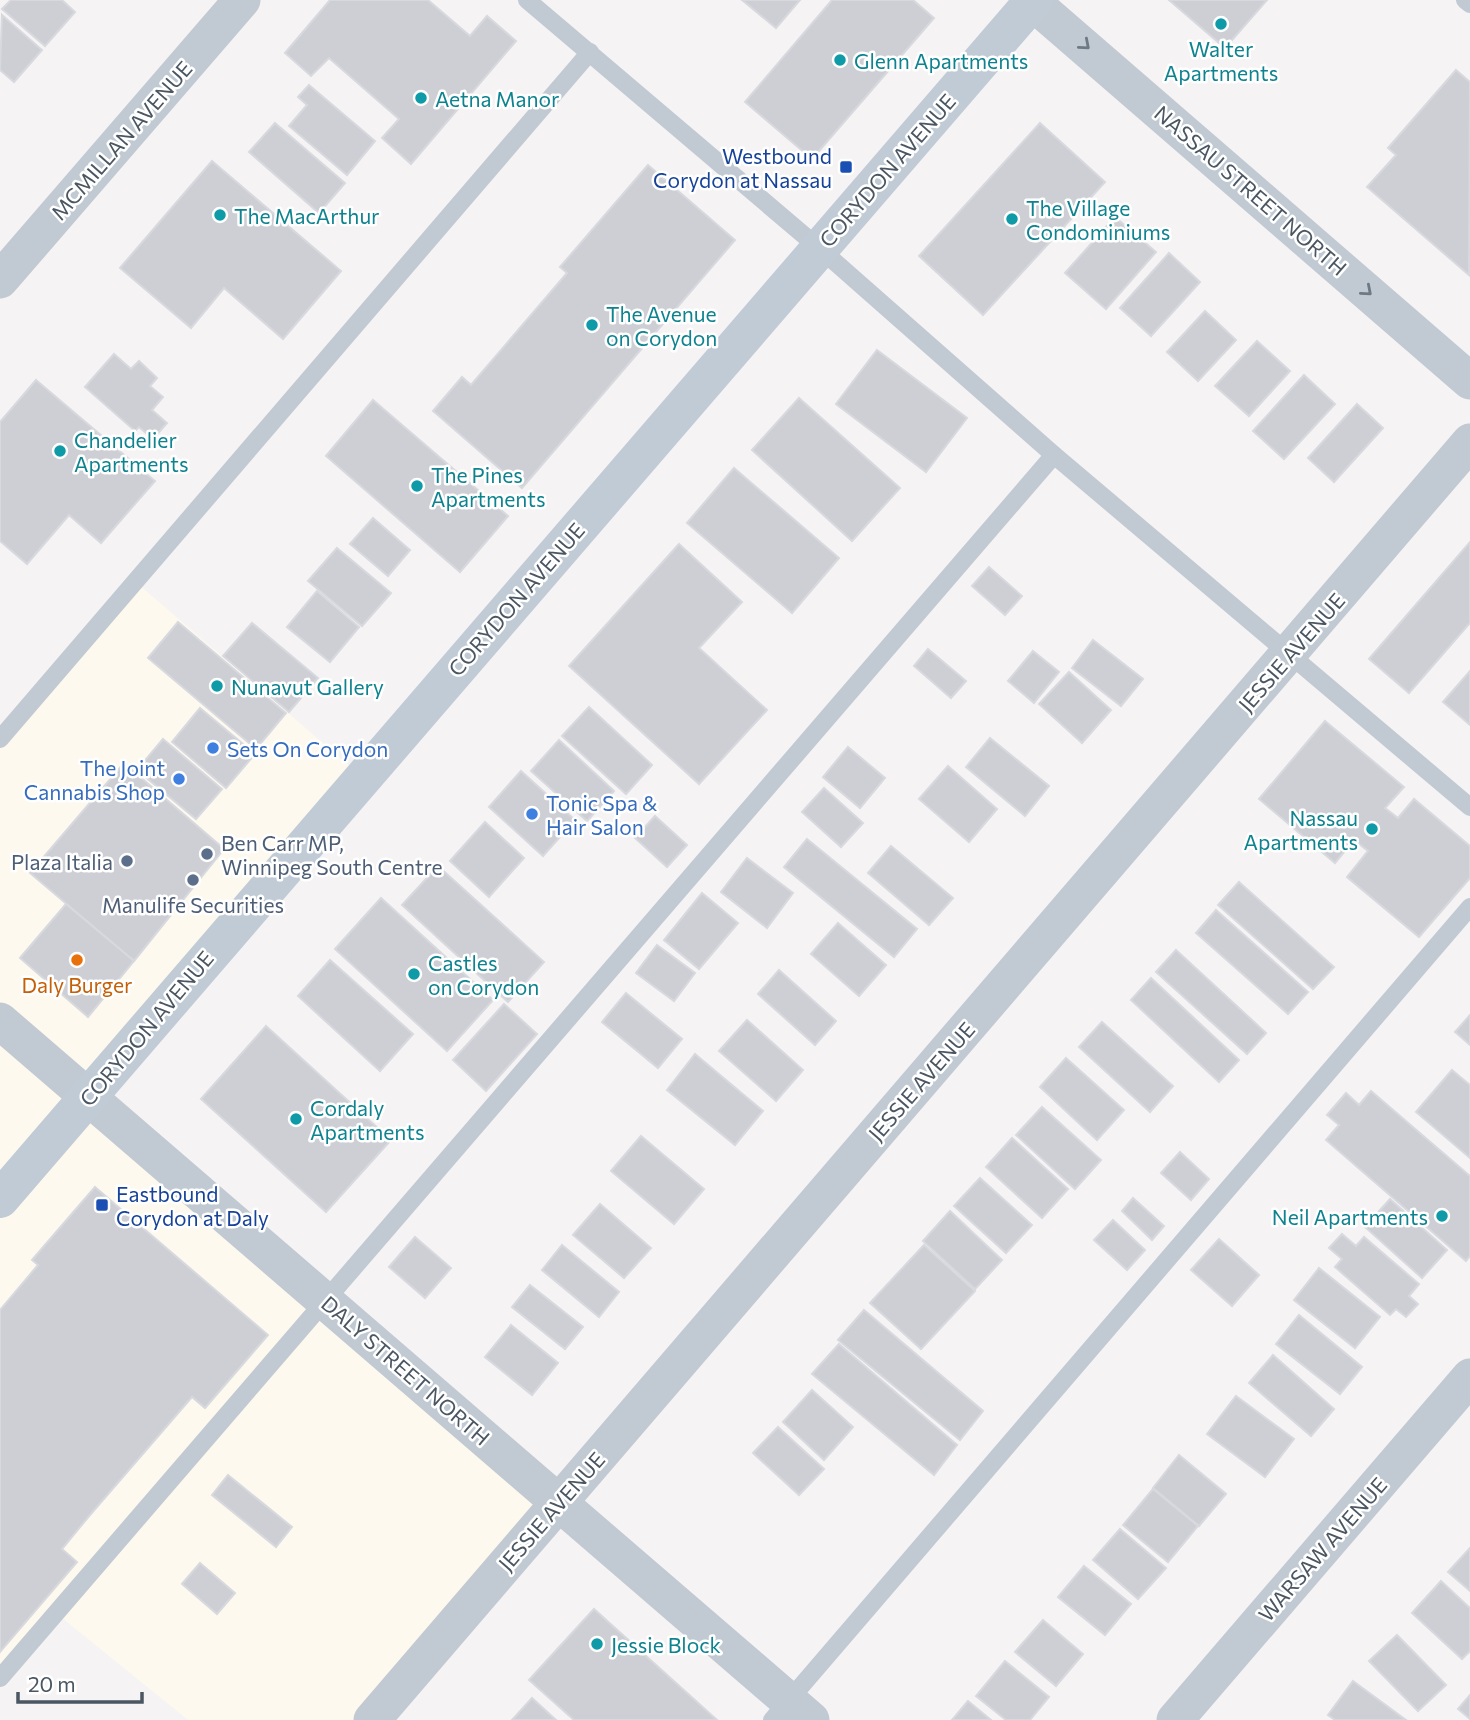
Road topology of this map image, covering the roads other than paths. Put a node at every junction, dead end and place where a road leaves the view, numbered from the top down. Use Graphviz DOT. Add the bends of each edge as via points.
graph roads {
  1 [pos="242,0"];
  2 [pos="527,0"];
  3 [pos="1465,0"];
  4 [pos="1032,1"];
  5 [pos="1470,4"];
  6 [pos="590,52"];
  7 [pos="819,248"];
  8 [pos="0,280"];
  9 [pos="1470,381"];
  10 [pos="1470,442"];
  11 [pos="1054,455"];
  12 [pos="1289,655"];
  13 [pos="0,739"];
  14 [pos="1470,807"];
  15 [pos="1470,907"];
  16 [pos="0,1021"];
  17 [pos="87,1098"];
  18 [pos="0,1199"];
  19 [pos="326,1300"];
  20 [pos="1470,1377"];
  21 [pos="560,1502"];
  22 [pos="0,1678"];
  23 [pos="791,1714"];
  24 [pos="372,1720"];
  25 [pos="1175,1720"];
  1 -- 8 [label="street, MCMILLAN AVENUE"];
  2 -- 6 [label="lane"];
  3 -- 5 [label="lane"];
  4 -- 7 [label="main road, CORYDON AVENUE"];
  4 -- 9 [label="street, NASSAU STREET NORTH, one-way"];
  6 -- 7 [label="lane"];
  6 -- 13 [label="lane"];
  7 -- 11 [label="lane"];
  7 -- 17 [label="main road, CORYDON AVENUE"];
  10 -- 12 [label="street, JESSIE AVENUE"];
  11 -- 12 [label="lane"];
  11 -- 19 [label="lane"];
  12 -- 14 [label="lane"];
  12 -- 21 [label="street, JESSIE AVENUE"];
  15 -- 23 [label="lane"];
  16 -- 17 [label="street, DALY STREET NORTH"];
  17 -- 18 [label="main road, CORYDON AVENUE"];
  17 -- 19 [label="street, DALY STREET NORTH"];
  19 -- 21 [label="street, DALY STREET NORTH"];
  19 -- 22 [label="lane"];
  20 -- 25 [label="street, WARSAW AVENUE"];
  21 -- 23 [label="street, DALY STREET NORTH"];
  21 -- 24 [label="street, JESSIE AVENUE"];
}
